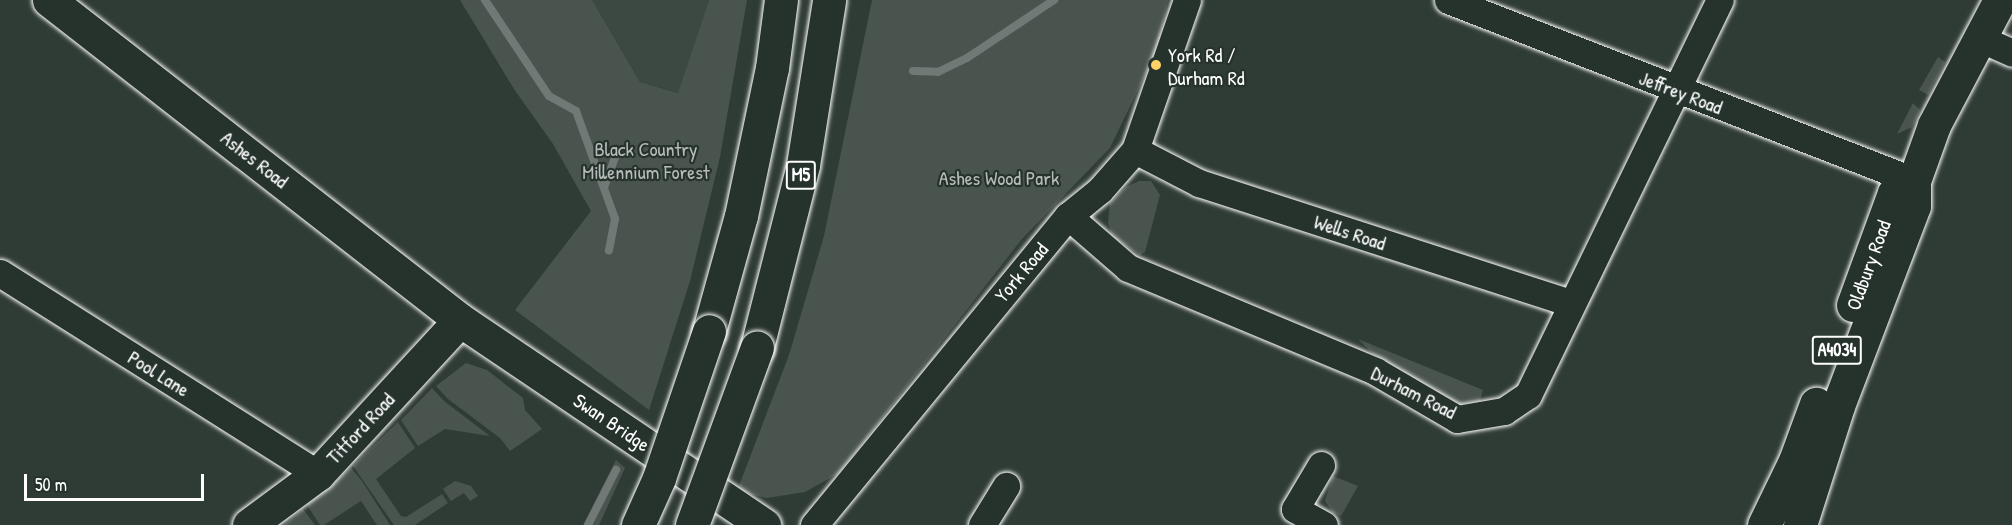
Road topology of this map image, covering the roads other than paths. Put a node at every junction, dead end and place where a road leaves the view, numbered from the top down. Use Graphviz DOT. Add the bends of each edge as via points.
graph roads {
  1 [pos="50,0"];
  2 [pos="781,0"];
  3 [pos="829,0"];
  4 [pos="1187,0"];
  5 [pos="1448,0"];
  6 [pos="1720,0"];
  7 [pos="2000,0"];
  8 [pos="1979,38"];
  9 [pos="2012,53"];
  10 [pos="1677,91"];
  11 [pos="1135,150"];
  12 [pos="1914,181"];
  13 [pos="1068,216"];
  14 [pos="0,273"];
  15 [pos="1570,303"];
  16 [pos="460,320"];
  17 [pos="1321,465"];
  18 [pos="318,474"];
  19 [pos="1006,486"];
  20 [pos="1290,517"];
  21 [pos="249,525"];
  22 [pos="638,525"];
  23 [pos="692,525"];
  24 [pos="764,525"];
  25 [pos="813,525"];
  26 [pos="982,525"];
  27 [pos="1324,525"];
  28 [pos="1764,525"];
  29 [pos="1800,525"];
  1 -- 16 [label="main road, Ashes Road"];
  2 -- 22 [label="main road, bridge" via="772,68 743,204 709,332 660,478"];
  3 -- 23 [label="main road, M5, bridge" via="803,165 757,347"];
  4 -- 11 [label="street, York Road"];
  5 -- 10 [label="street, Jeffrey Road"];
  6 -- 10 [label="street, Durham Road"];
  7 -- 8 [label="main road, Oldbury Road / A4034"];
  8 -- 9 [label="street"];
  8 -- 12 [label="main road, Oldbury Road / A4034" via="1934,126"];
  10 -- 12 [label="street, Jeffrey Road"];
  10 -- 15 [label="street, Durham Road"];
  11 -- 13 [label="street, York Road" via="1100,190"];
  11 -- 15 [label="street, Wells Road" via="1199,183"];
  12 -- 28 [label="main road, Oldbury Road / A4034" via="1894,194 1795,461"];
  12 -- 29 [label="main road, Oldbury Road / A4034" via="1914,207 1838,406"];
  13 -- 15 [label="street, Durham Road" via="1128,268 1375,371 1457,419 1504,411 1528,395"];
  13 -- 25 [label="street, York Road"];
  14 -- 18 [label="street, Pool Lane"];
  16 -- 18 [label="main road, Titford Road"];
  16 -- 24 [label="main road, Swan Bridge"];
  17 -- 20 [label="street"];
  18 -- 21 [label="main road, Titford Road"];
  19 -- 26 [label="street"];
  20 -- 27 [label="street"];
}
